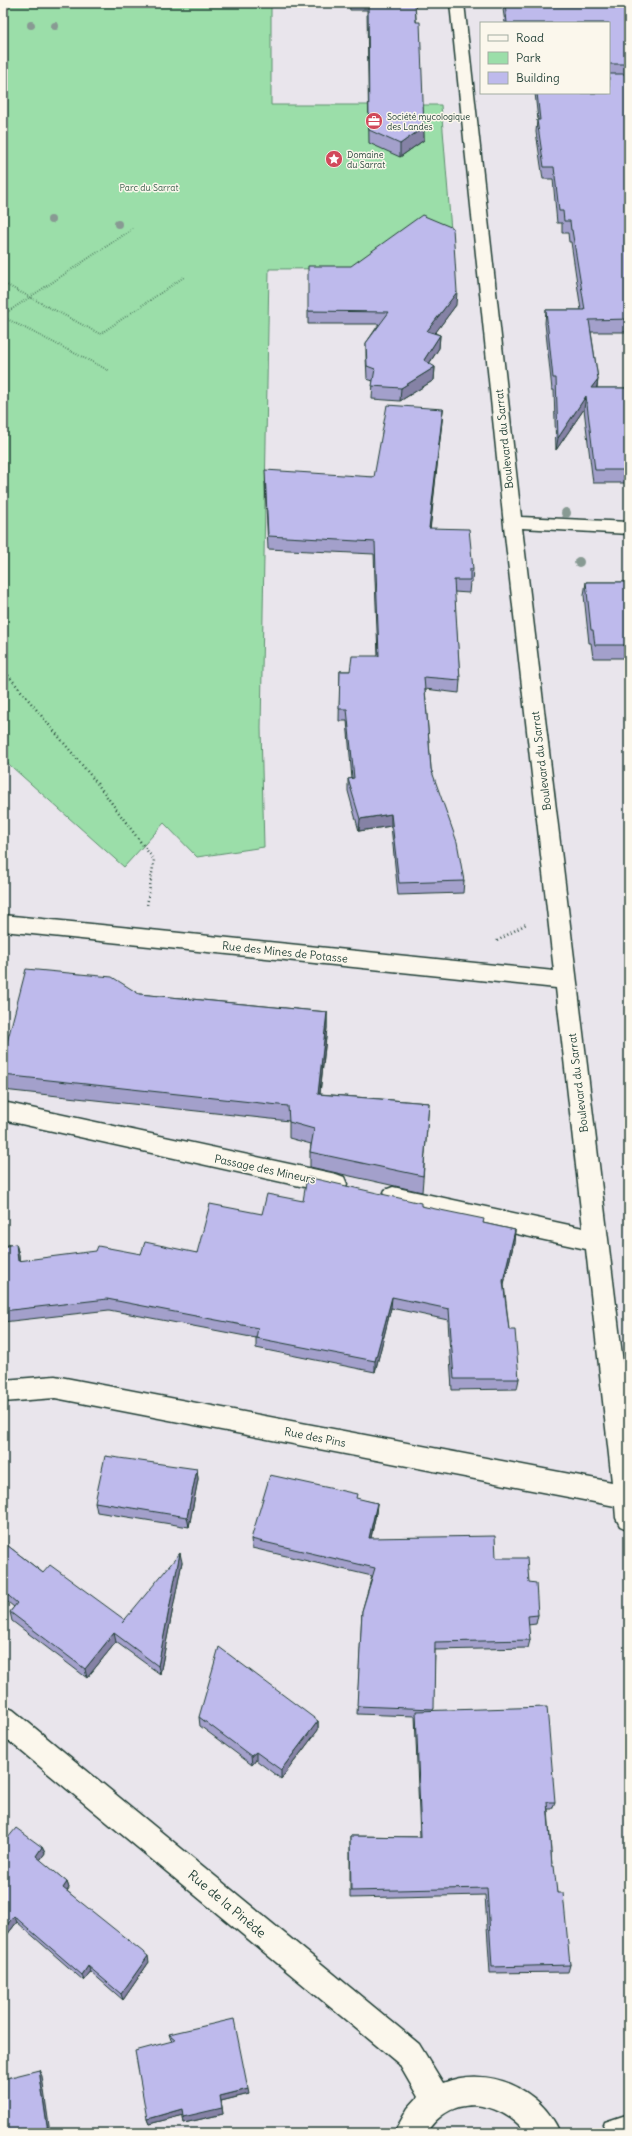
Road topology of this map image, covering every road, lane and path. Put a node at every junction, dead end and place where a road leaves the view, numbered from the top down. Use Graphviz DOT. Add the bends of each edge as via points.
graph roads {
  1 [pos="457,3"];
  2 [pos="473,83"];
  3 [pos="134,228"];
  4 [pos="184,277"];
  5 [pos="3,283"];
  6 [pos="30,297"];
  7 [pos="3,316"];
  8 [pos="110,371"];
  9 [pos="514,522"];
  10 [pos="629,528"];
  11 [pos="3,669"];
  12 [pos="3,923"];
  13 [pos="142,937"];
  14 [pos="567,982"];
  15 [pos="3,1111"];
  16 [pos="597,1241"];
  17 [pos="3,1391"];
  18 [pos="628,1507"];
  19 [pos="3,1719"];
  20 [pos="436,2100"];
  21 [pos="629,2129"];
  22 [pos="409,2133"];
  23 [pos="545,2133"];
  24 [pos="616,2133"];
  1 -- 2 [label="street, Boulevard du Sarrat"];
  2 -- 9 [label="street, Boulevard du Sarrat"];
  3 -- 6 [label="path"];
  4 -- 6 [label="path" via="100,334"];
  5 -- 6 [label="path"];
  6 -- 7 [label="path"];
  7 -- 8 [label="path"];
  9 -- 10 [label="street"];
  9 -- 14 [label="street, Boulevard du Sarrat"];
  11 -- 13 [label="path" via="96,782 154,860"];
  12 -- 13 [label="street, Rue des Mines de Potasse"];
  13 -- 14 [label="street, Rue des Mines de Potasse"];
  14 -- 16 [label="street, Boulevard du Sarrat"];
  15 -- 16 [label="street, Passage des Mineurs"];
  16 -- 18 [label="street, Boulevard du Sarrat"];
  17 -- 18 [label="street, Rue des Pins" via="55,1387"];
  19 -- 20 [label="street, Rue de la Pinède" via="409,2054"];
  20 -- 22 [label="street" via="416,2119"];
  20 -- 23 [label="street" via="458,2091 482,2090 505,2095 525,2109"];
  21 -- 24 [label="street"];
}
